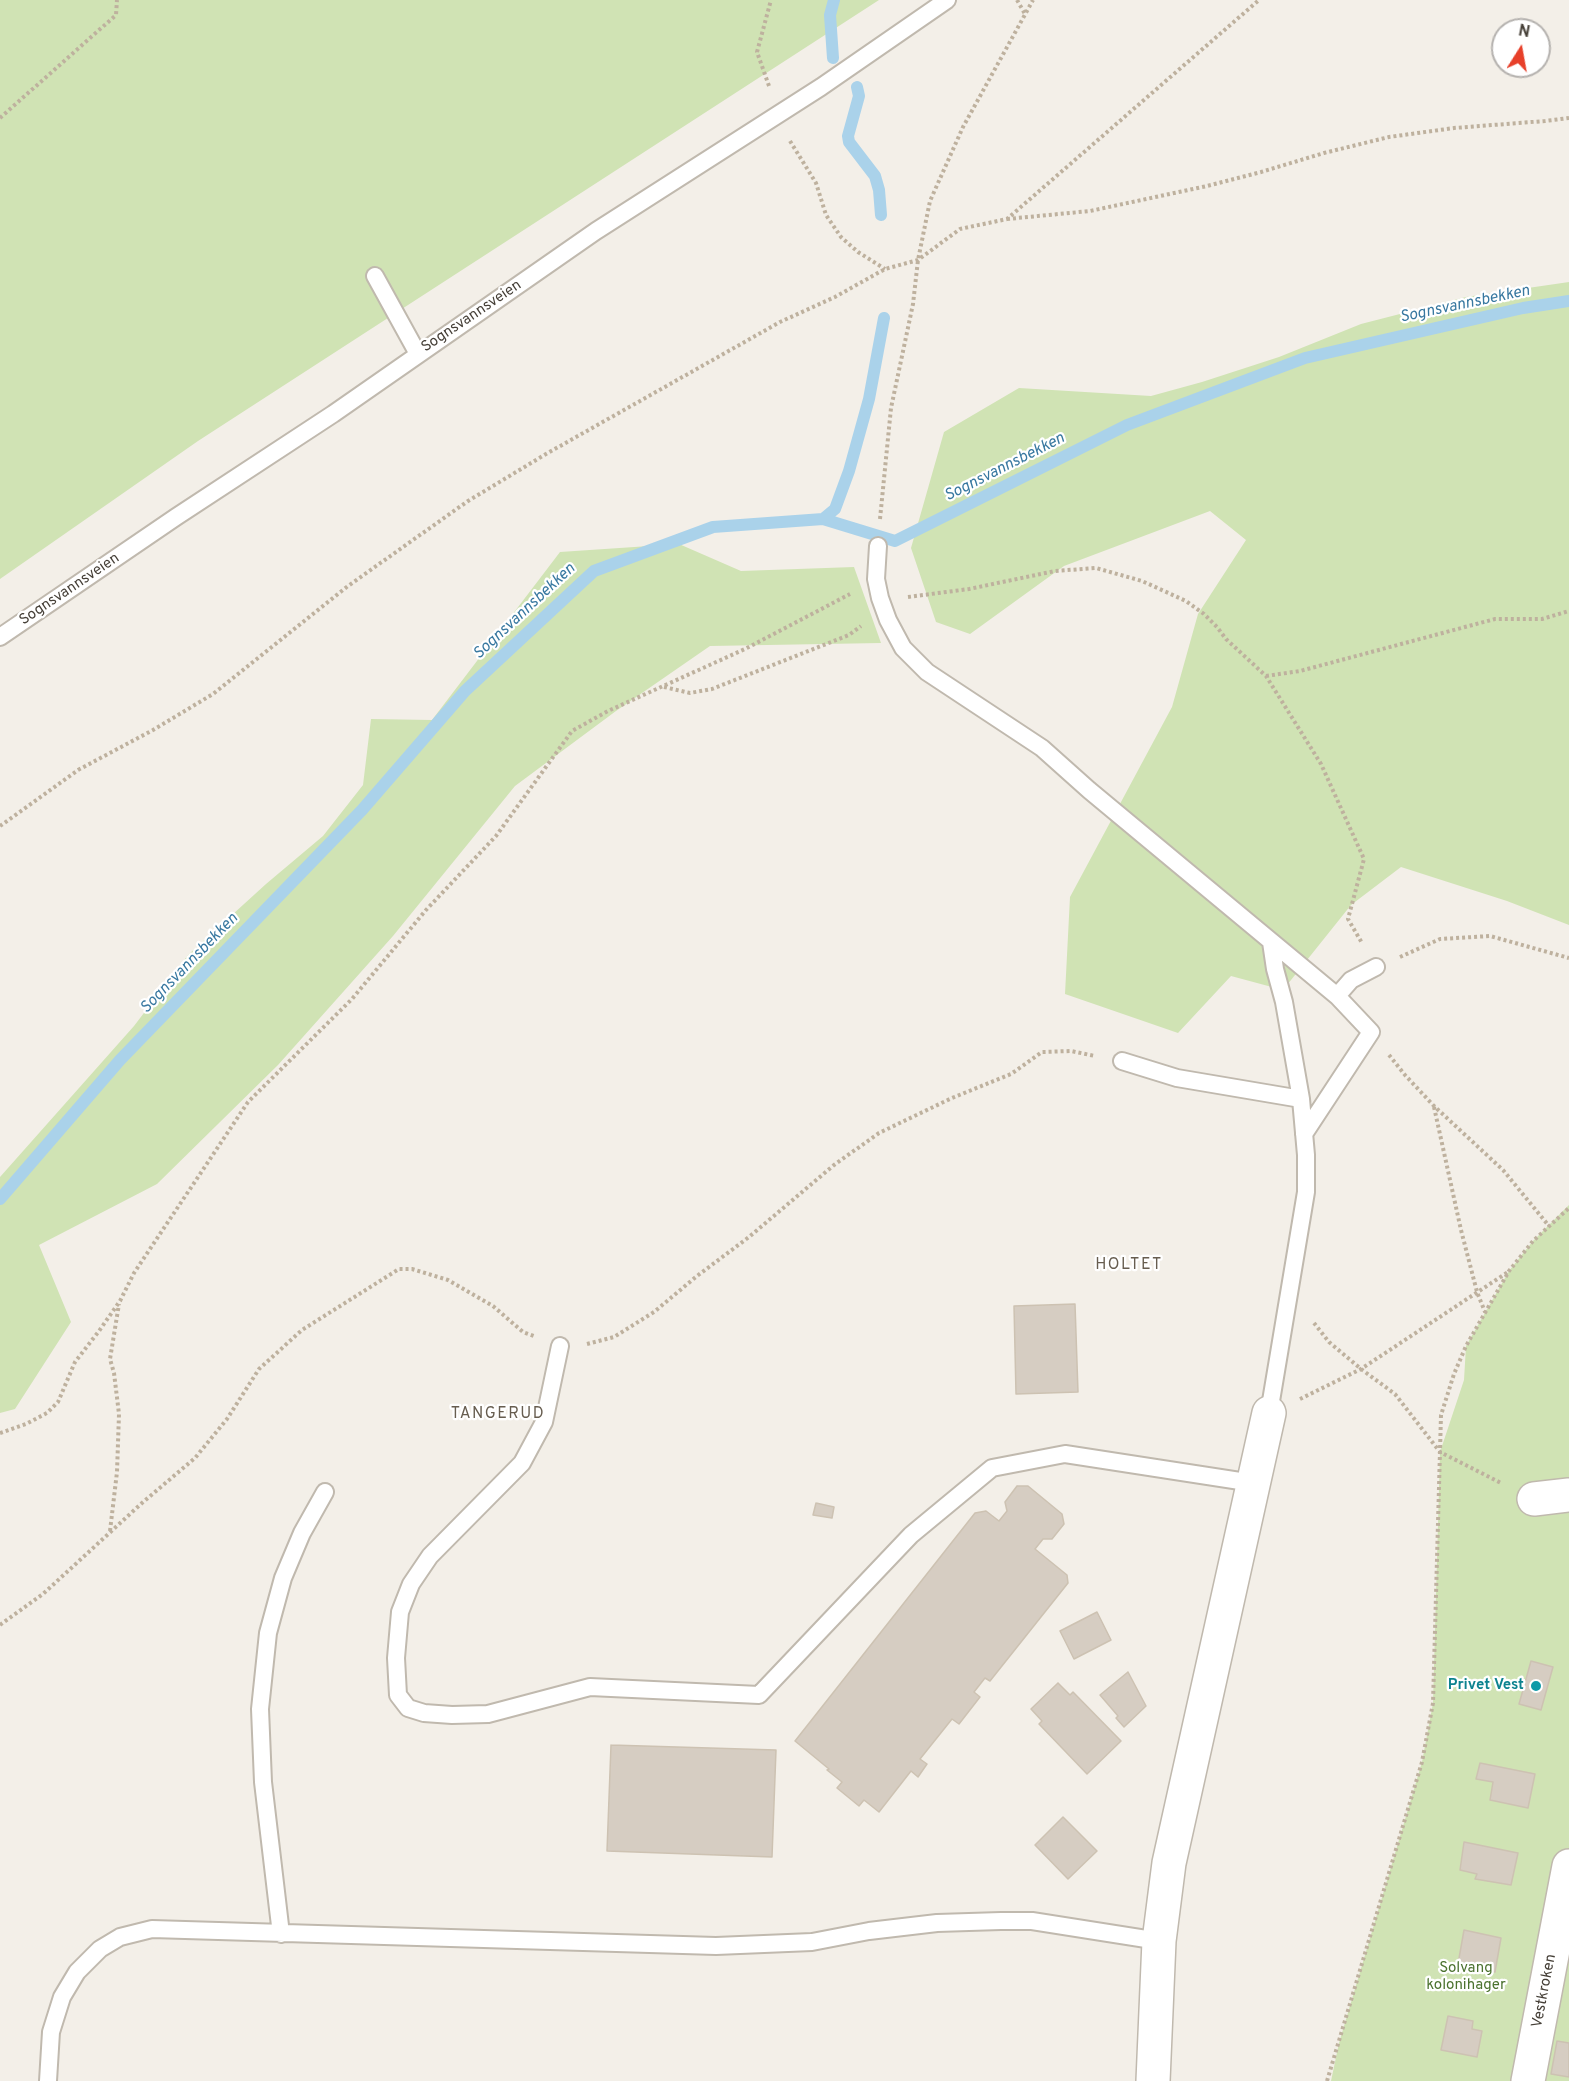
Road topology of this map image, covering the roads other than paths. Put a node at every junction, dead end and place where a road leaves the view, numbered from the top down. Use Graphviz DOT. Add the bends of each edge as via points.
graph roads {
  1 [pos="947,0"];
  2 [pos="375,276"];
  3 [pos="418,354"];
  4 [pos="878,546"];
  5 [pos="0,637"];
  6 [pos="1271,942"];
  7 [pos="1376,967"];
  8 [pos="1337,996"];
  9 [pos="1122,1061"];
  10 [pos="1301,1099"];
  11 [pos="1304,1134"];
  12 [pos="560,1346"];
  13 [pos="1269,1413"];
  14 [pos="1252,1483"];
  15 [pos="325,1492"];
  16 [pos="1569,1495"];
  17 [pos="1534,1499"];
  18 [pos="1569,1866"];
  19 [pos="281,1934"];
  20 [pos="1159,1941"];
  21 [pos="48,2081"];
  22 [pos="1153,2081"];
  23 [pos="1528,2081"];
  1 -- 3 [label="lane, Sognsvannsveien" via="831,81 596,231"];
  2 -- 3 [label="lane"];
  3 -- 5 [label="lane, Sognsvannsveien"];
  4 -- 6 [label="lane" via="876,579 880,598 903,648 927,672 1042,748"];
  6 -- 8 [label="lane"];
  6 -- 10 [label="lane"];
  7 -- 8 [label="lane" via="1351,980"];
  8 -- 11 [label="lane" via="1371,1032"];
  9 -- 10 [label="lane" via="1177,1078"];
  10 -- 11 [label="lane"];
  11 -- 13 [label="lane" via="1306,1192"];
  12 -- 14 [label="lane" via="544,1422 522,1463 430,1556 411,1584 400,1612 396,1658 398,1695 408,1708 424,1713 488,1714 590,1687 759,1695 911,1535 992,1468 1065,1454"];
  13 -- 14 [label="street"];
  14 -- 20 [label="street" via="1169,1863"];
  15 -- 19 [label="lane" via="283,1578 267,1633 261,1698 263,1782"];
  16 -- 17 [label="street"];
  18 -- 23 [label="street, Vestkroken"];
  19 -- 20 [label="lane" via="716,1946 812,1942 937,1923 1032,1921"];
  19 -- 21 [label="lane" via="152,1929 120,1937 100,1949 76,1972 62,1996 51,2032"];
  20 -- 22 [label="street"];
}
